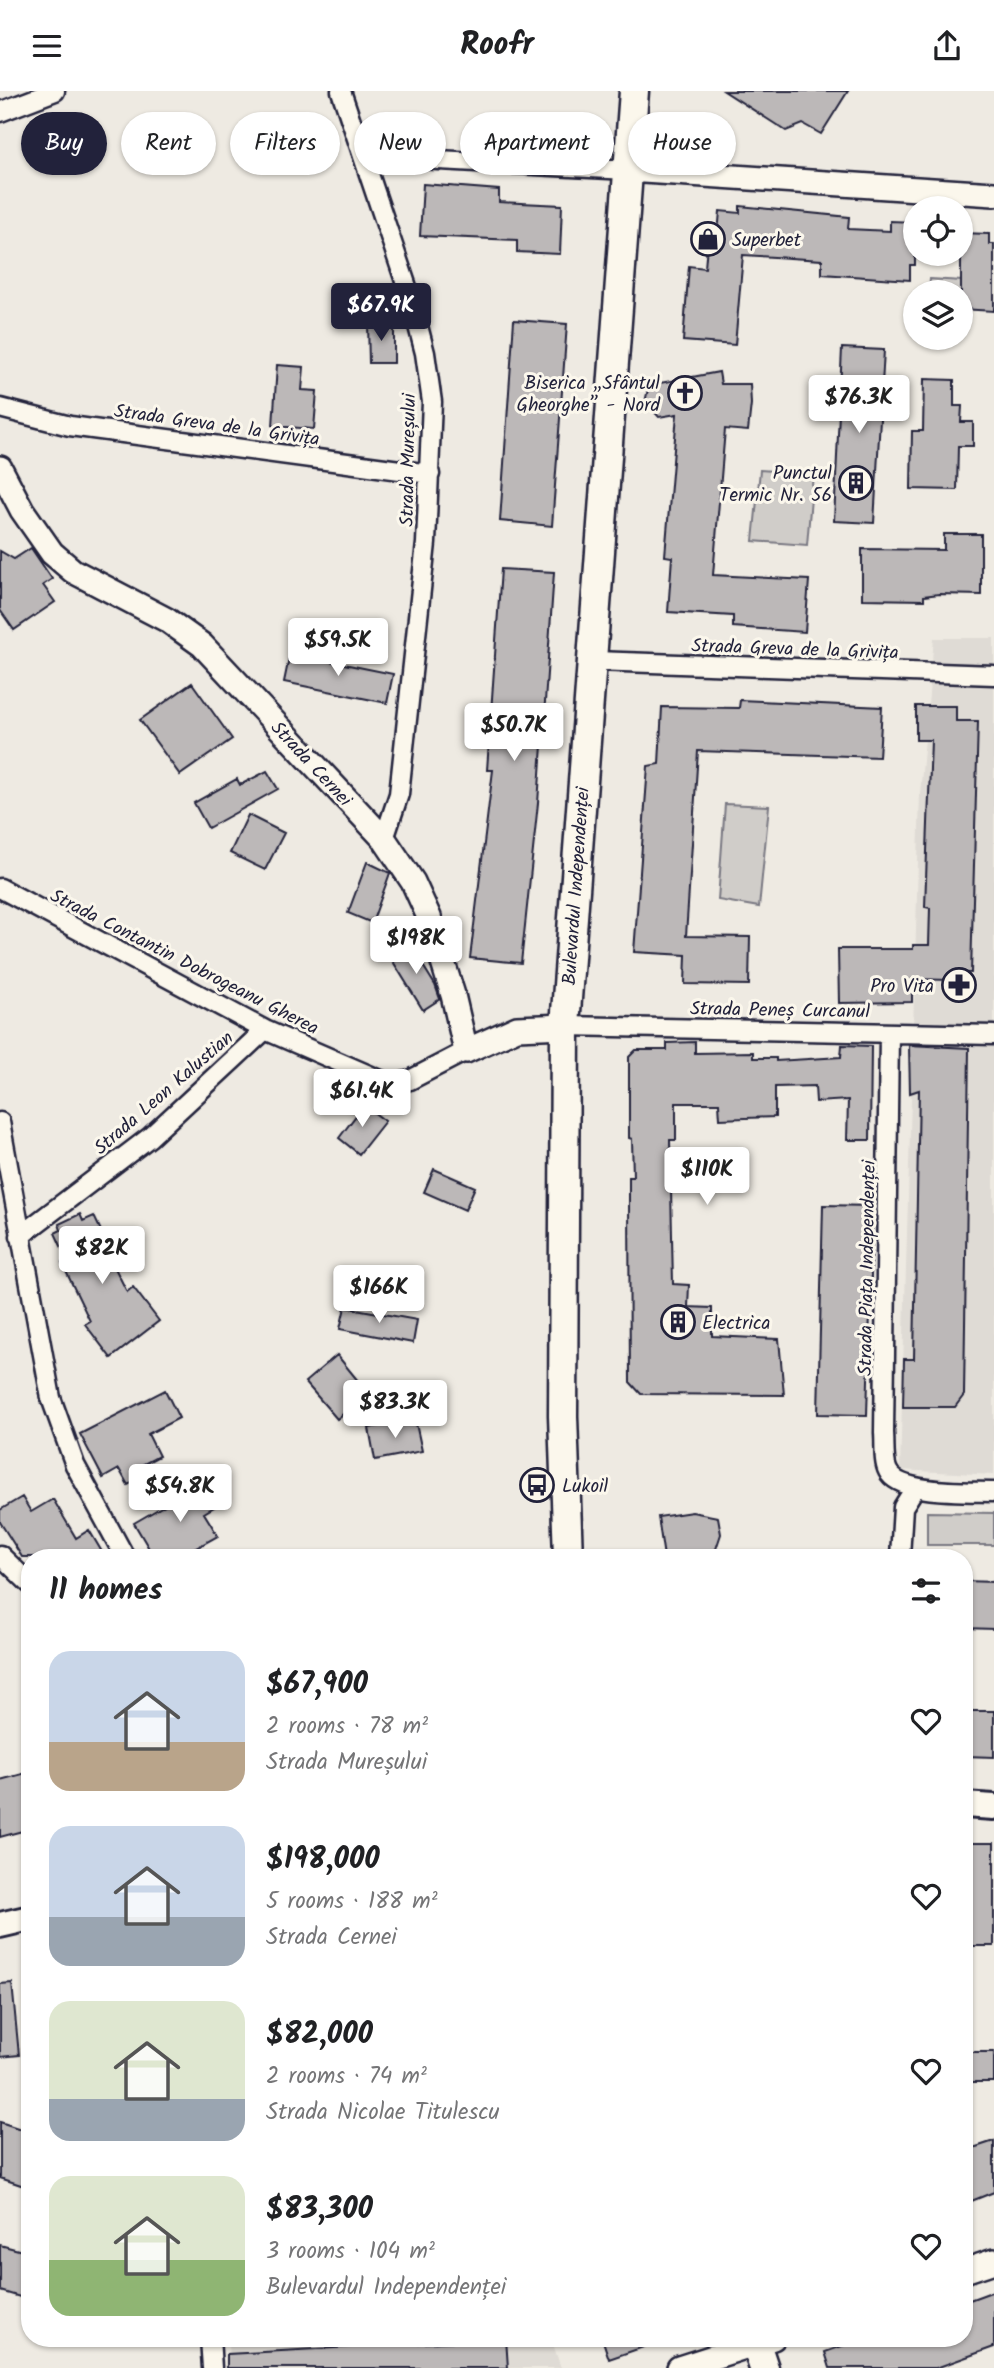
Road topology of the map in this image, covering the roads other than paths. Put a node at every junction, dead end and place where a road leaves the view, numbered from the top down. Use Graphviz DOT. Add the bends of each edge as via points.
graph roads {
  1 [pos="55,91"];
  2 [pos="341,91"];
  3 [pos="634,91"];
  4 [pos="0,112"];
  5 [pos="632,112"];
  6 [pos="354,128"];
  7 [pos="446,160"];
  8 [pos="628,170"];
  9 [pos="370,175"];
  10 [pos="704,175"];
  11 [pos="994,194"];
  12 [pos="0,408"];
  13 [pos="0,468"];
  14 [pos="430,474"];
  15 [pos="594,661"];
  16 [pos="994,675"];
  17 [pos="384,839"];
  18 [pos="0,888"];
  19 [pos="565,1026"];
  20 [pos="265,1030"];
  21 [pos="889,1033"];
  22 [pos="994,1035"];
  23 [pos="466,1051"];
  24 [pos="0,1122"];
  25 [pos="20,1236"];
  26 [pos="915,1488"];
  27 [pos="994,1492"];
  28 [pos="121,1549"];
  29 [pos="568,1549"];
  30 [pos="900,1549"];
  31 [pos="0,1555"];
  32 [pos="21,1575"];
  33 [pos="973,1806"];
  34 [pos="994,1807"];
  35 [pos="21,1921"];
  36 [pos="0,1925"];
  37 [pos="994,2261"];
  38 [pos="973,2268"];
  39 [pos="211,2347"];
  40 [pos="762,2347"];
  41 [pos="212,2368"];
  42 [pos="679,2368"];
  1 -- 4 [label="street"];
  2 -- 6 [label="street, Strada Mureșului"];
  3 -- 5 [label="main road, Bulevardul Independenței"];
  7 -- 8 [label="street"];
  8 -- 15 [label="main road, Bulevardul Independenței"];
  9 -- 14 [label="street, Strada Mureșului" via="425,352 432,402"];
  10 -- 11 [label="street"];
  12 -- 14 [label="street, Strada Greva de la Grivița" via="70,426"];
  13 -- 17 [label="street, Strada Cernei" via="51,553 73,571 167,620 202,645"];
  14 -- 17 [label="street, Strada Mureșului" via="399,794"];
  15 -- 16 [label="street, Strada Greva de la Grivița"];
  15 -- 19 [label="main road, Bulevardul Independenței"];
  17 -- 23 [label="street, Strada Cernei" via="413,882 429,917"];
  18 -- 20 [label="street, Strada Contantin Dobrogeanu Gherea"];
  19 -- 21 [label="street, Strada Peneș Curcanul"];
  19 -- 23 [label="street" via="517,1028"];
  19 -- 29 [label="main road, Bulevardul Independenței" via="563,1416"];
  20 -- 23 [label="street, Strada Contantin Dobrogeanu Gherea" via="392,1085"];
  20 -- 25 [label="street, Strada Leon Kalustian" via="150,1137"];
  21 -- 22 [label="street, Strada Peneș Curcanul"];
  21 -- 26 [label="street, Strada Piața Independenței" via="884,1433 887,1471 897,1482"];
  24 -- 25 [label="street"];
  25 -- 28 [label="street" via="51,1398 75,1465"];
  26 -- 27 [label="street"];
  26 -- 30 [label="street" via="903,1507"];
  31 -- 32 [label="street"];
  33 -- 34 [label="main road"];
  35 -- 36 [label="main road"];
  37 -- 38 [label="street"];
  39 -- 41 [label="street"];
  40 -- 42 [label="street"];
}
